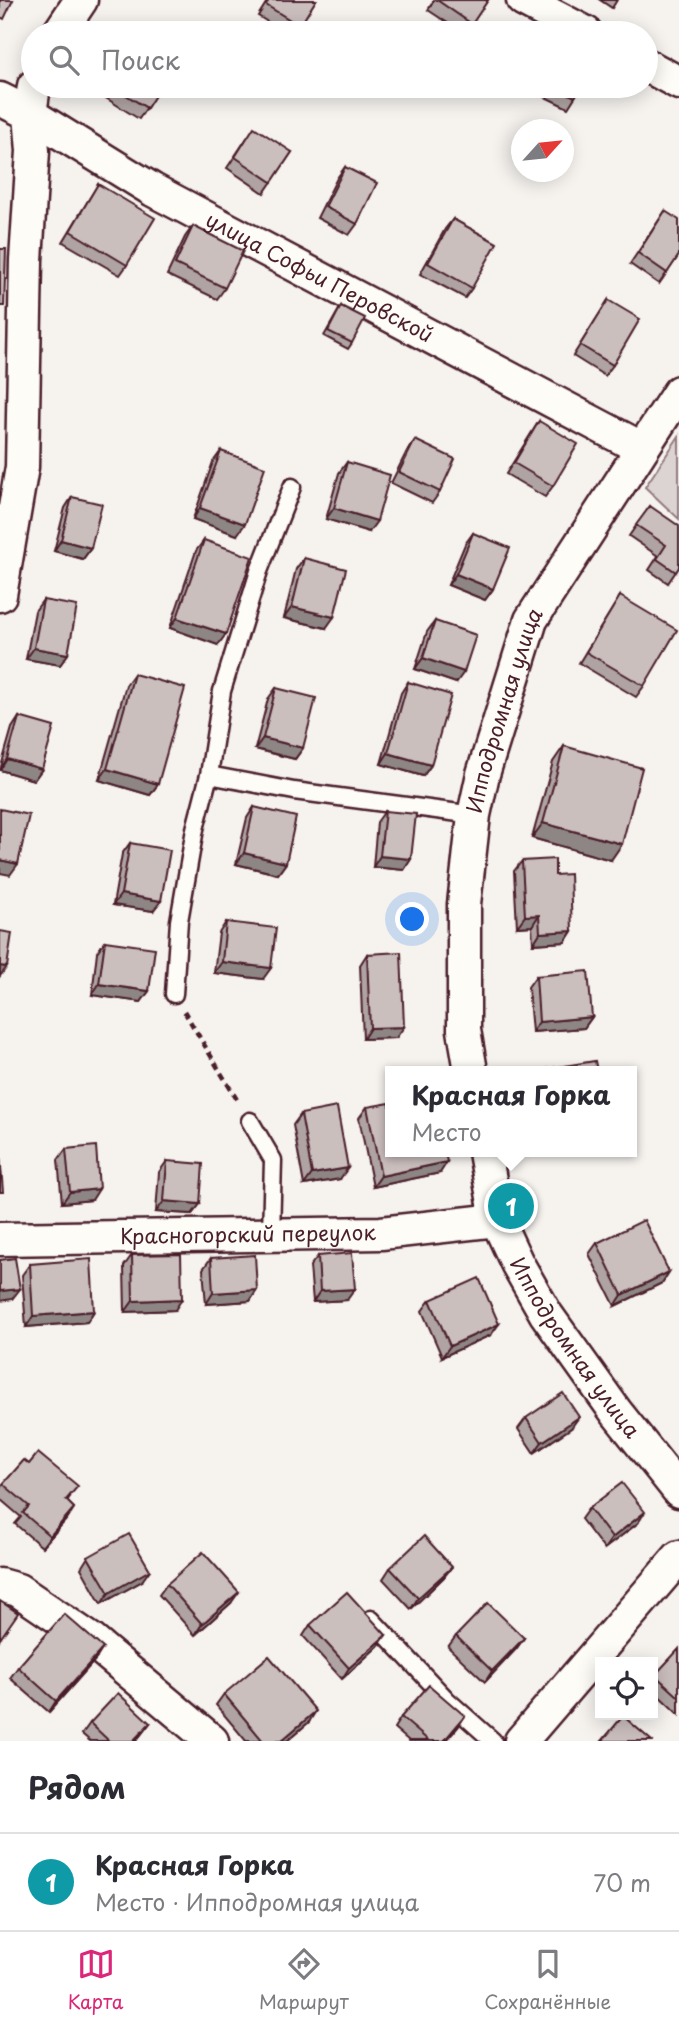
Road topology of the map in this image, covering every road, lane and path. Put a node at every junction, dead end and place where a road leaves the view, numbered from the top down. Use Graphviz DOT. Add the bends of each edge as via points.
graph roads {
  1 [pos="80,0"];
  2 [pos="523,0"];
  3 [pos="67,21"];
  4 [pos="563,21"];
  5 [pos="658,72"];
  6 [pos="679,83"];
  7 [pos="0,99"];
  8 [pos="32,100"];
  9 [pos="679,392"];
  10 [pos="641,448"];
  11 [pos="292,486"];
  12 [pos="0,595"];
  13 [pos="209,775"];
  14 [pos="474,815"];
  15 [pos="174,994"];
  16 [pos="470,1066"];
  17 [pos="250,1121"];
  18 [pos="486,1157"];
  19 [pos="496,1220"];
  20 [pos="271,1234"];
  21 [pos="0,1239"];
  22 [pos="679,1491"];
  23 [pos="679,1557"];
  24 [pos="0,1585"];
  25 [pos="359,1607"];
  26 [pos="212,1741"];
  27 [pos="493,1741"];
  28 [pos="521,1741"];
  1 -- 3 [label="street"];
  2 -- 4 [label="street"];
  5 -- 6 [label="street"];
  7 -- 8 [label="street, улица Софьи Перовской"];
  8 -- 10 [label="street, улица Софьи Перовской" via="153,190"];
  8 -- 12 [label="street" via="22,467"];
  9 -- 10 [label="street, Ипподромная улица"];
  10 -- 14 [label="street, Ипподромная улица" via="531,620"];
  11 -- 13 [label="lane" via="222,691"];
  13 -- 14 [label="lane"];
  13 -- 15 [label="lane" via="179,921"];
  14 -- 16 [label="street, Ипподромная улица" via="464,904 464,1030"];
  15 -- 17 [label="path"];
  17 -- 20 [label="lane" via="272,1160"];
  18 -- 19 [label="street, Ипподромная улица"];
  19 -- 20 [label="street, Красногорский переулок" via="381,1233"];
  19 -- 22 [label="street, Ипподромная улица" via="546,1314"];
  20 -- 21 [label="street, Красногорский переулок"];
  23 -- 28 [label="street"];
  24 -- 26 [label="street" via="18,1590 90,1639"];
  25 -- 27 [label="lane" via="447,1700"];
}
